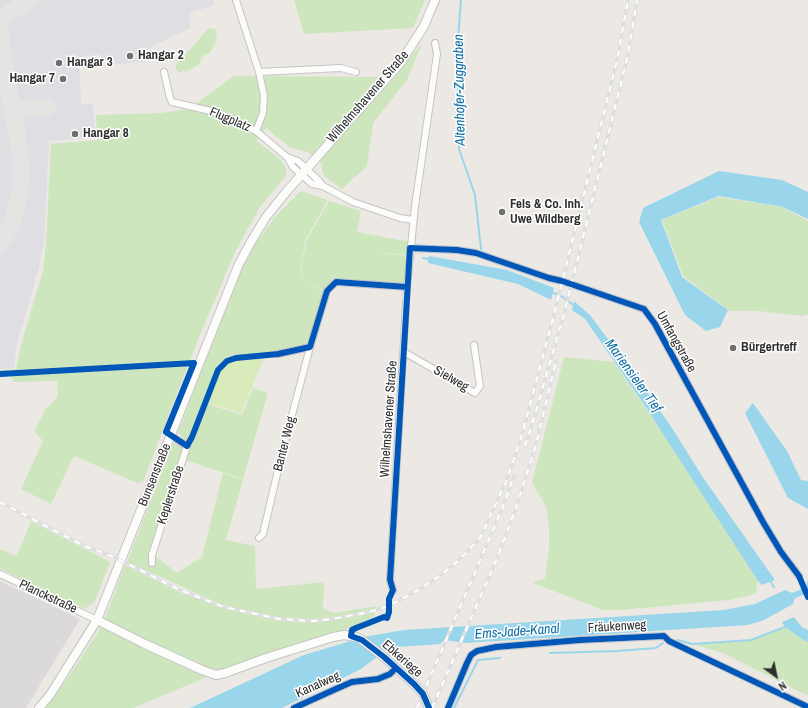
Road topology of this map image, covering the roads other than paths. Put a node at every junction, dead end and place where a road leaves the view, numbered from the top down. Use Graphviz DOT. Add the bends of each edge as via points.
graph roads {
  1 [pos="236,0"];
  2 [pos="435,0"];
  3 [pos="435,43"];
  4 [pos="164,72"];
  5 [pos="259,72"];
  6 [pos="356,72"];
  7 [pos="256,131"];
  8 [pos="304,172"];
  9 [pos="413,220"];
  10 [pos="410,248"];
  11 [pos="240,264"];
  12 [pos="407,288"];
  13 [pos="474,345"];
  14 [pos="310,348"];
  15 [pos="404,352"];
  16 [pos="278,354"];
  17 [pos="171,436"];
  18 [pos="259,538"];
  19 [pos="152,562"];
  20 [pos="0,574"];
  21 [pos="799,576"];
  22 [pos="393,590"];
  23 [pos="97,620"];
  24 [pos="396,668"];
  25 [pos="808,707"];
  26 [pos="39,708"];
  27 [pos="294,708"];
  28 [pos="429,708"];
  29 [pos="448,708"];
  1 -- 5 [label="street"];
  2 -- 8 [label="street, Wilhelmshavener Straße" via="424,26 402,62"];
  3 -- 9 [label="street, Wilhelmshavener Straße" via="437,54"];
  4 -- 7 [label="street, Flugplatz" via="172,102 219,113"];
  5 -- 6 [label="street" via="342,68"];
  5 -- 7 [label="street" via="264,96 263,113"];
  7 -- 8 [label="street, Flugplatz" via="287,157 290,164"];
  8 -- 9 [label="street" via="312,184 323,186 353,202"];
  8 -- 11 [label="street, Wilhelmshavener Straße" via="266,217"];
  9 -- 10 [label="street, Wilhelmshavener Straße"];
  10 -- 12 [label="street, Wilhelmshavener Straße"];
  10 -- 21 [label="street, Umfangstraße" via="476,253 644,309 655,324 763,522"];
  11 -- 17 [label="street, Bunsenstraße"];
  12 -- 14 [label="street, Banter Weg" via="336,282 327,291"];
  12 -- 15 [label="street, Wilhelmshavener Straße"];
  13 -- 15 [label="street, Sielweg" via="480,386 475,396"];
  14 -- 16 [label="street"];
  14 -- 18 [label="street, Banter Weg" via="263,534"];
  15 -- 22 [label="street, Wilhelmshavener Straße" via="390,580"];
  17 -- 19 [label="street, Keplerstraße" via="187,446 152,555"];
  17 -- 23 [label="street, Bunsenstraße"];
  20 -- 23 [label="street, Planckstraße"];
  23 -- 24 [label="street, Ebkeriege" via="216,675 333,636 344,635 362,640"];
  23 -- 26 [label="street, Bunsenstraße" via="50,695"];
  24 -- 27 [label="street, Kanalweg" via="378,679 352,682"];
  24 -- 28 [label="street, Ebkeriege" via="423,694"];
  25 -- 29 [label="street, Fräukenweg" via="669,641 664,636 485,648 471,655"];
}
